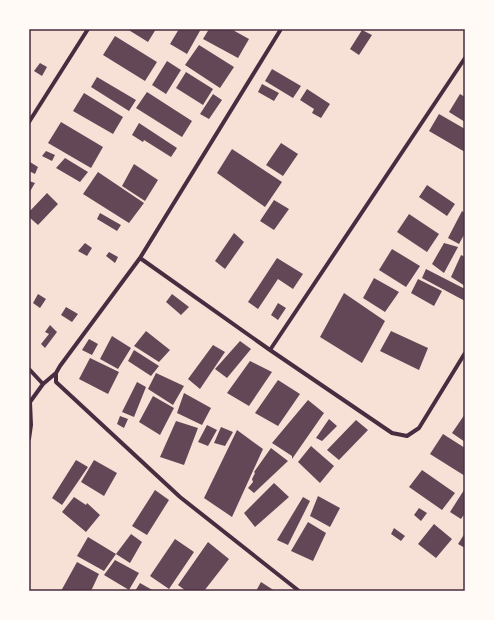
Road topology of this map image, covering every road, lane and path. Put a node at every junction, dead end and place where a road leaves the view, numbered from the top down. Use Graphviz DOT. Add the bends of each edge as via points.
graph roads {
  1 [pos="88,29"];
  2 [pos="281,29"];
  3 [pos="465,58"];
  4 [pos="29,122"];
  5 [pos="140,258"];
  6 [pos="270,350"];
  7 [pos="465,353"];
  8 [pos="29,369"];
  9 [pos="56,373"];
  10 [pos="43,384"];
  11 [pos="29,439"];
  12 [pos="299,591"];
  1 -- 4 [label="street"];
  2 -- 5 [label="street"];
  3 -- 6 [label="street"];
  5 -- 6 [label="street"];
  5 -- 9 [label="street"];
  6 -- 7 [label="street" via="392,433 407,436 418,428"];
  8 -- 10 [label="street"];
  9 -- 10 [label="street"];
  9 -- 12 [label="street" via="56,382 180,497"];
  10 -- 11 [label="street" via="30,402 32,425"];
}
